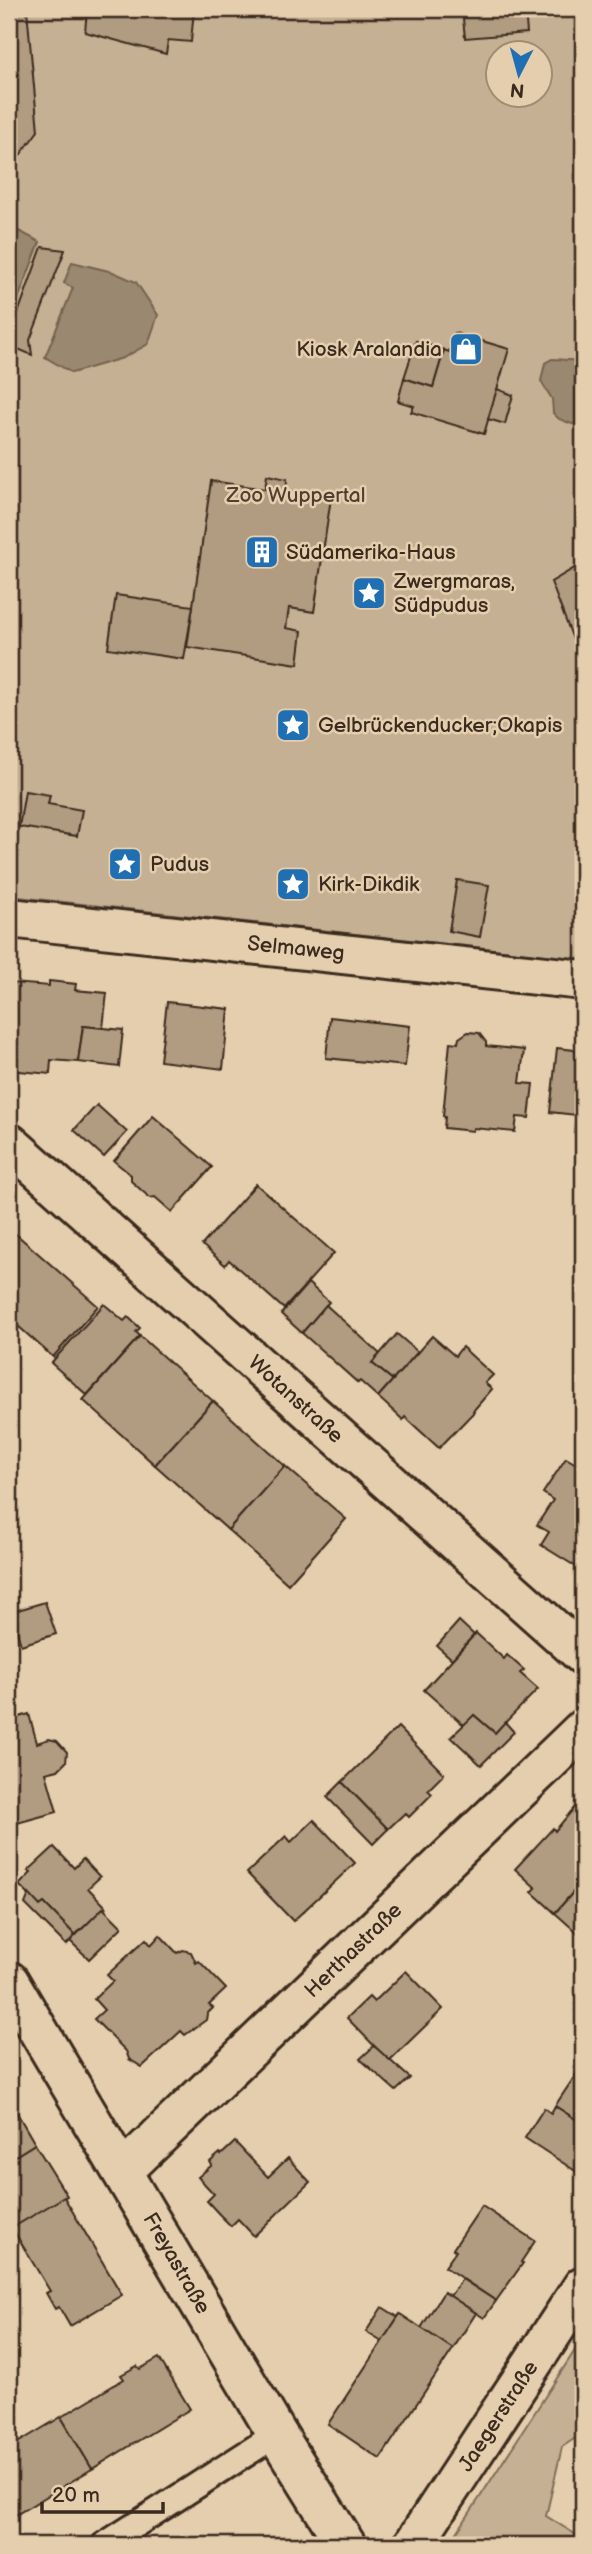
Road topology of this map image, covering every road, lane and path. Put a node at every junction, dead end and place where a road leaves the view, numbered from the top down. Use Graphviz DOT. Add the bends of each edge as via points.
graph roads {
  1 [pos="9,918"];
  2 [pos="583,980"];
  3 [pos="9,1143"];
  4 [pos="583,1655"];
  5 [pos="583,1729"];
  6 [pos="9,1981"];
  7 [pos="123,2171"];
  8 [pos="583,2286"];
  9 [pos="277,2434"];
  10 [pos="104,2545"];
  11 [pos="346,2545"];
  12 [pos="414,2545"];
  1 -- 2 [label="street, Selmaweg"];
  3 -- 4 [label="street, Wotanstraße"];
  5 -- 7 [label="street, Herthastraße"];
  6 -- 7 [label="street, Freyastraße"];
  7 -- 9 [label="street, Freyastraße"];
  8 -- 12 [label="street, Jaegerstraße"];
  9 -- 10 [label="lane"];
  9 -- 11 [label="street, Freyastraße"];
}
